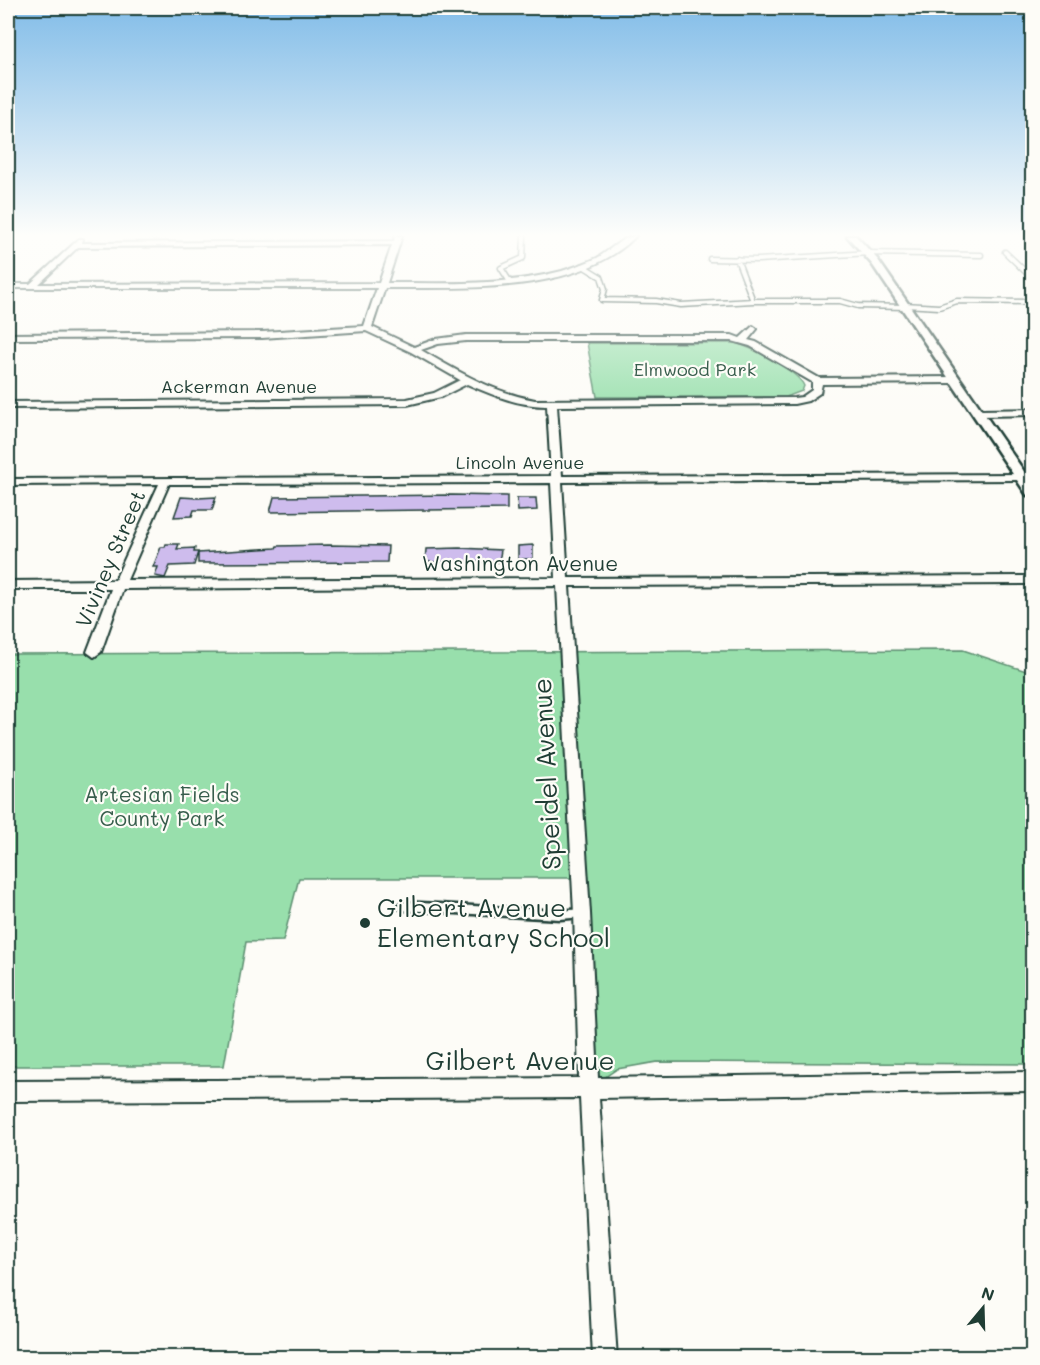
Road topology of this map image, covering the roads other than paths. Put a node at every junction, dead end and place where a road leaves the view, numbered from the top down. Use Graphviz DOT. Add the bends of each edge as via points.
graph roads {
  1 [pos="377,300"];
  2 [pos="602,300"];
  3 [pos="902,300"];
  4 [pos="753,301"];
  5 [pos="1032,302"];
  6 [pos="906,306"];
  7 [pos="367,328"];
  8 [pos="753,328"];
  9 [pos="8,337"];
  10 [pos="743,340"];
  11 [pos="414,350"];
  12 [pos="466,380"];
  13 [pos="955,380"];
  14 [pos="817,381"];
  15 [pos="552,403"];
  16 [pos="8,405"];
  17 [pos="1032,412"];
  18 [pos="980,413"];
  19 [pos="1027,477"];
  20 [pos="556,480"];
  21 [pos="8,482"];
  22 [pos="165,482"];
  23 [pos="1032,492"];
  24 [pos="1032,580"];
  25 [pos="563,583"];
  26 [pos="8,585"];
  27 [pos="118,586"];
  28 [pos="94,652"];
  29 [pos="403,906"];
  30 [pos="582,914"];
  31 [pos="1032,1081"];
  32 [pos="589,1088"];
  33 [pos="8,1091"];
  34 [pos="605,1358"];
  1 -- 7 [label="street"];
  2 -- 4 [label="lane" via="681,305"];
  3 -- 6 [label="street"];
  4 -- 6 [label="lane"];
  5 -- 6 [label="lane" via="957,301 939,306"];
  6 -- 13 [label="street"];
  7 -- 9 [label="street" via="262,335"];
  7 -- 11 [label="street"];
  8 -- 10 [label="street"];
  10 -- 11 [label="street" via="466,338"];
  10 -- 14 [label="street"];
  11 -- 12 [label="street"];
  12 -- 15 [label="street" via="505,397"];
  12 -- 16 [label="street, Ackerman Avenue" via="434,396 407,402"];
  13 -- 14 [label="street"];
  13 -- 18 [label="street"];
  14 -- 15 [label="street" via="817,391 794,401"];
  15 -- 20 [label="street, Speidel Avenue"];
  17 -- 18 [label="street"];
  18 -- 19 [label="street"];
  19 -- 20 [label="street, Lincoln Avenue"];
  19 -- 23 [label="street"];
  20 -- 22 [label="street, Lincoln Avenue"];
  20 -- 25 [label="street, Speidel Avenue"];
  21 -- 22 [label="street, Lincoln Avenue"];
  22 -- 27 [label="street, Viviney Street"];
  24 -- 25 [label="street, Washington Avenue"];
  25 -- 27 [label="street, Washington Avenue"];
  25 -- 30 [label="street, Speidel Avenue"];
  26 -- 27 [label="street, Washington Avenue"];
  27 -- 28 [label="street, Viviney Street"];
  29 -- 30 [label="lane"];
  30 -- 32 [label="street, Speidel Avenue"];
  31 -- 32 [label="street, Gilbert Avenue"];
  32 -- 33 [label="street, Gilbert Avenue"];
  32 -- 34 [label="street, Speidel Avenue"];
}
